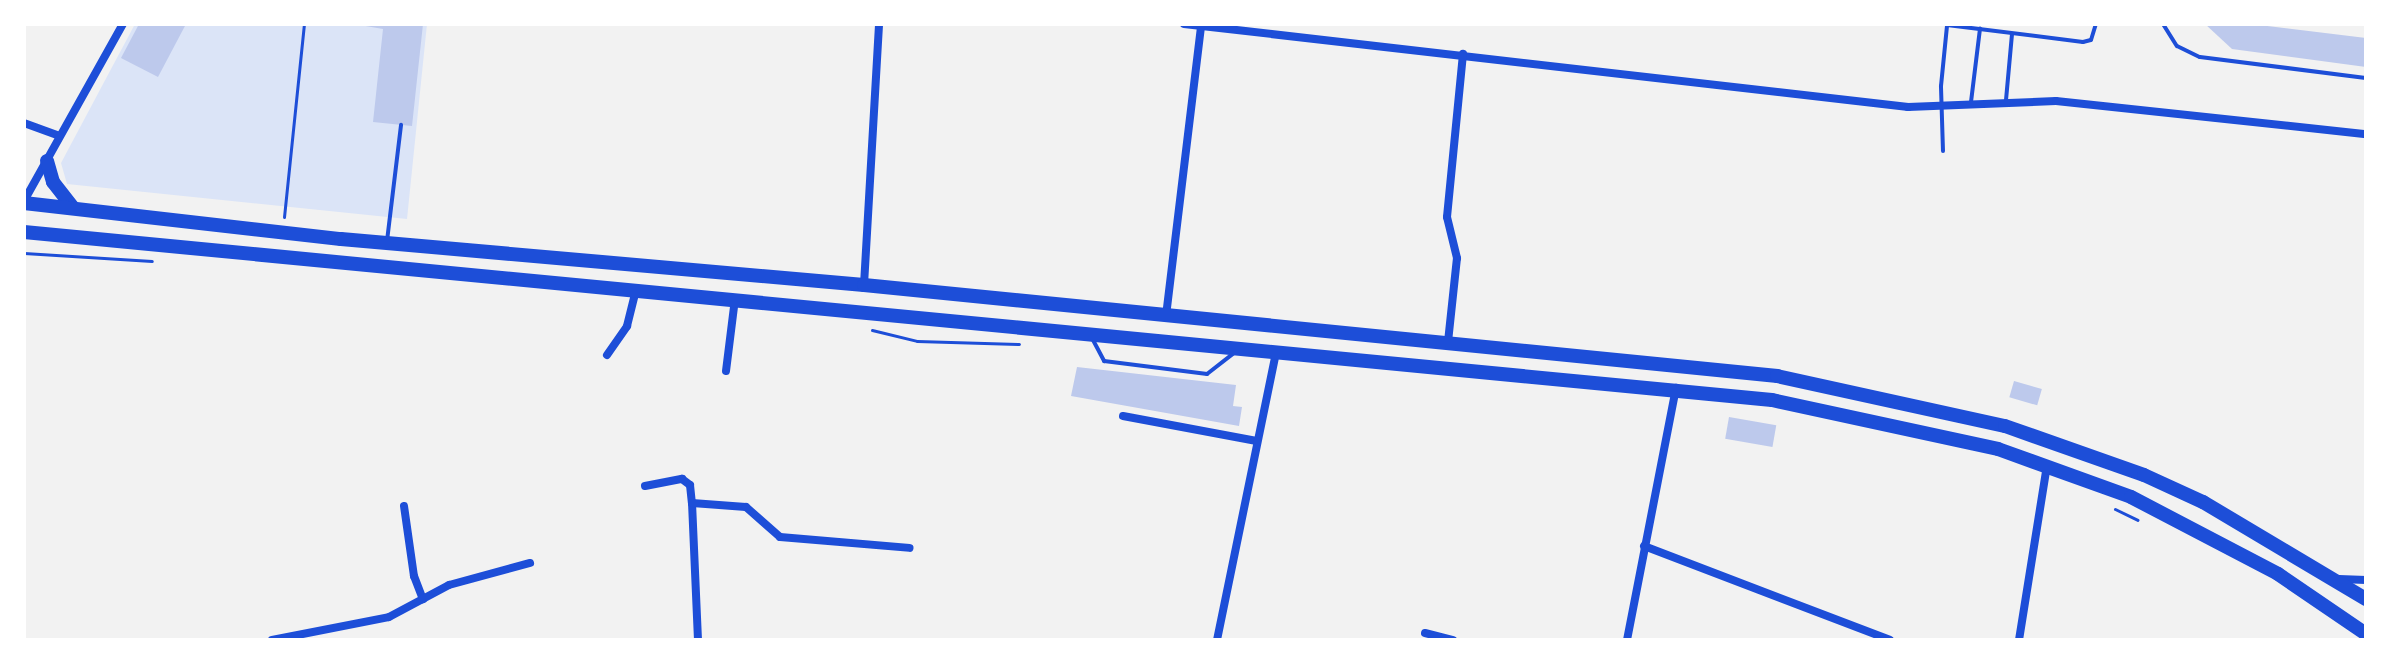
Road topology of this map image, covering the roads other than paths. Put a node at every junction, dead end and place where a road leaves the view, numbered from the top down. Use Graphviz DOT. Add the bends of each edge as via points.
graph roads {
  1 [pos="123,24"];
  2 [pos="879,24"];
  3 [pos="1184,24"];
  4 [pos="2096,24"];
  5 [pos="2163,24"];
  6 [pos="1201,25"];
  7 [pos="1947,25"];
  8 [pos="1971,26"];
  9 [pos="1299,29"];
  10 [pos="1980,29"];
  11 [pos="2012,33"];
  12 [pos="1463,54"];
  13 [pos="2366,78"];
  14 [pos="2006,100"];
  15 [pos="1971,102"];
  16 [pos="1941,106"];
  17 [pos="24,123"];
  18 [pos="401,125"];
  19 [pos="2366,134"];
  20 [pos="60,136"];
  21 [pos="1943,151"];
  22 [pos="47,161"];
  23 [pos="24,202"];
  24 [pos="73,208"];
  25 [pos="24,232"];
  26 [pos="387,243"];
  27 [pos="864,285"];
  28 [pos="636,291"];
  29 [pos="735,299"];
  30 [pos="1166,316"];
  31 [pos="1091,334"];
  32 [pos="1448,342"];
  33 [pos="1238,349"];
  34 [pos="1276,353"];
  35 [pos="607,355"];
  36 [pos="726,371"];
  37 [pos="1676,387"];
  38 [pos="1123,416"];
  39 [pos="1257,441"];
  40 [pos="2047,466"];
  41 [pos="645,486"];
  42 [pos="692,503"];
  43 [pos="404,506"];
  44 [pos="1644,546"];
  45 [pos="910,548"];
  46 [pos="530,563"];
  47 [pos="2337,579"];
  48 [pos="2366,580"];
  49 [pos="423,599"];
  50 [pos="2366,599"];
  51 [pos="1425,633"];
  52 [pos="2366,634"];
  53 [pos="272,640"];
  54 [pos="698,640"];
  55 [pos="1217,640"];
  56 [pos="1453,640"];
  57 [pos="1627,640"];
  58 [pos="1890,640"];
  59 [pos="2019,640"];
  1 -- 20 [label="street"];
  2 -- 27 [label="street"];
  3 -- 6 [label="street"];
  4 -- 11 [label="lane" via="2091,40 2083,42"];
  5 -- 13 [label="lane" via="2177,46 2200,57"];
  6 -- 9 [label="street"];
  6 -- 30 [label="street"];
  7 -- 8 [label="lane"];
  7 -- 16 [label="lane"];
  8 -- 10 [label="lane"];
  9 -- 12 [label="street"];
  10 -- 11 [label="lane"];
  10 -- 15 [label="lane"];
  11 -- 14 [label="lane"];
  12 -- 16 [label="street" via="1908,107"];
  12 -- 32 [label="street" via="1447,217 1457,258"];
  14 -- 15 [label="street"];
  14 -- 19 [label="street"];
  15 -- 16 [label="street"];
  16 -- 21 [label="lane"];
  17 -- 20 [label="street"];
  18 -- 26 [label="lane"];
  20 -- 22 [label="street"];
  22 -- 23 [label="street"];
  22 -- 24 [label="main road" via="53,182"];
  23 -- 24 [label="main road"];
  24 -- 26 [label="main road"];
  25 -- 28 [label="main road"];
  26 -- 27 [label="main road"];
  27 -- 30 [label="main road"];
  28 -- 29 [label="main road"];
  28 -- 35 [label="street" via="627,326"];
  29 -- 31 [label="main road"];
  29 -- 36 [label="street"];
  30 -- 32 [label="main road"];
  31 -- 33 [label="main road"];
  31 -- 33 [label="lane" via="1104,361 1207,374"];
  32 -- 47 [label="main road" via="1777,376 1992,422 2203,502"];
  33 -- 34 [label="main road"];
  34 -- 37 [label="main road"];
  34 -- 39 [label="street"];
  37 -- 40 [label="main road" via="1855,415"];
  37 -- 44 [label="street"];
  38 -- 39 [label="street"];
  39 -- 55 [label="street"];
  40 -- 52 [label="main road" via="2190,525 2278,574"];
  40 -- 59 [label="street"];
  41 -- 42 [label="street" via="682,479 690,485"];
  42 -- 45 [label="street" via="746,507 780,537"];
  42 -- 54 [label="street"];
  43 -- 49 [label="street"];
  44 -- 57 [label="street"];
  44 -- 58 [label="street"];
  46 -- 49 [label="street" via="473,576"];
  47 -- 48 [label="street"];
  47 -- 50 [label="main road"];
  49 -- 53 [label="street" via="389,617"];
  51 -- 56 [label="street"];
}
